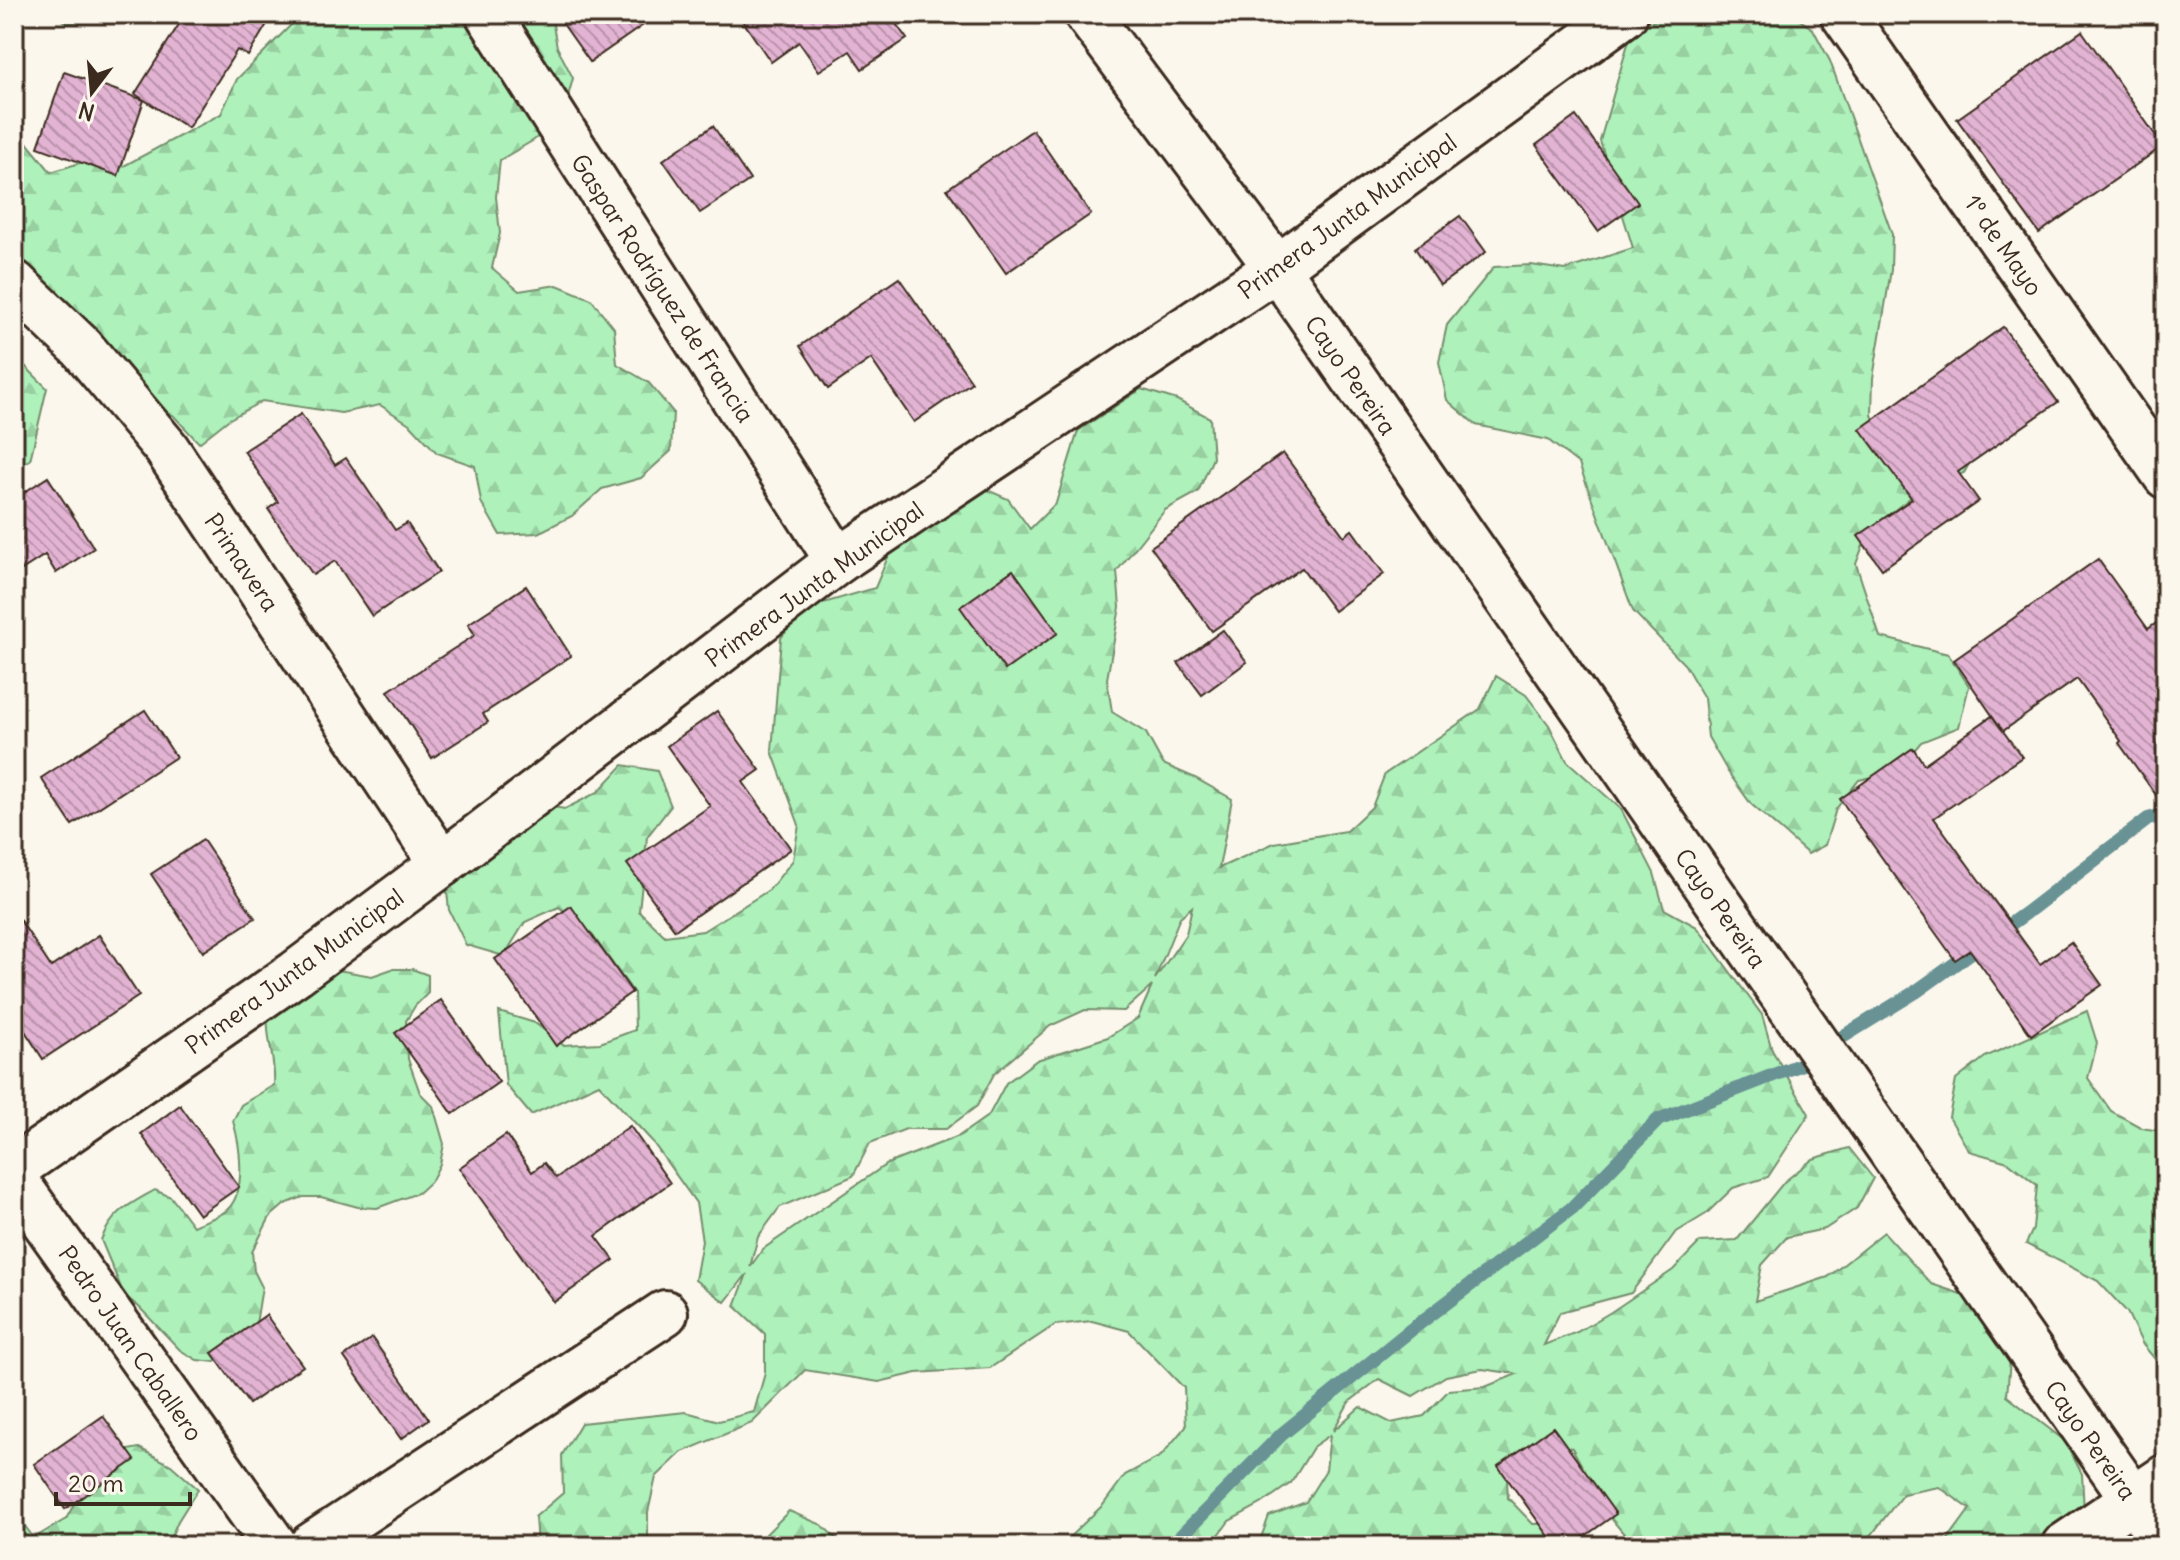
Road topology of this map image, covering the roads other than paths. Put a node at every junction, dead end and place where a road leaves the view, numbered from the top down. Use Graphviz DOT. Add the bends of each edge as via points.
graph roads {
  1 [pos="488,14"];
  2 [pos="1087,14"];
  3 [pos="1625,14"];
  4 [pos="1843,14"];
  5 [pos="1277,268"];
  6 [pos="14,283"];
  7 [pos="2166,476"];
  8 [pos="838,561"];
  9 [pos="442,864"];
  10 [pos="14,1169"];
  11 [pos="14,1179"];
  12 [pos="665,1313"];
  13 [pos="2149,1488"];
  14 [pos="275,1546"];
  15 [pos="311,1546"];
  16 [pos="2064,1546"];
  17 [pos="2166,1546"];
  1 -- 8 [label="street, Gaspar Rodríguez de Francia"];
  2 -- 5 [label="street, Cayo Pereira"];
  3 -- 5 [label="street, Primera Junta Municipal"];
  4 -- 7 [label="street, 1º de Mayo"];
  5 -- 8 [label="street, Primera Junta Municipal"];
  5 -- 13 [label="street, Cayo Pereira"];
  6 -- 9 [label="street, Primavera" via="82,348 166,448"];
  8 -- 9 [label="street, Primera Junta Municipal"];
  9 -- 10 [label="street, Primera Junta Municipal" via="296,973"];
  11 -- 14 [label="street, Pedro Juan Caballero"];
  12 -- 15 [label="street"];
  13 -- 16 [label="street"];
  13 -- 17 [label="street, Cayo Pereira"];
}
